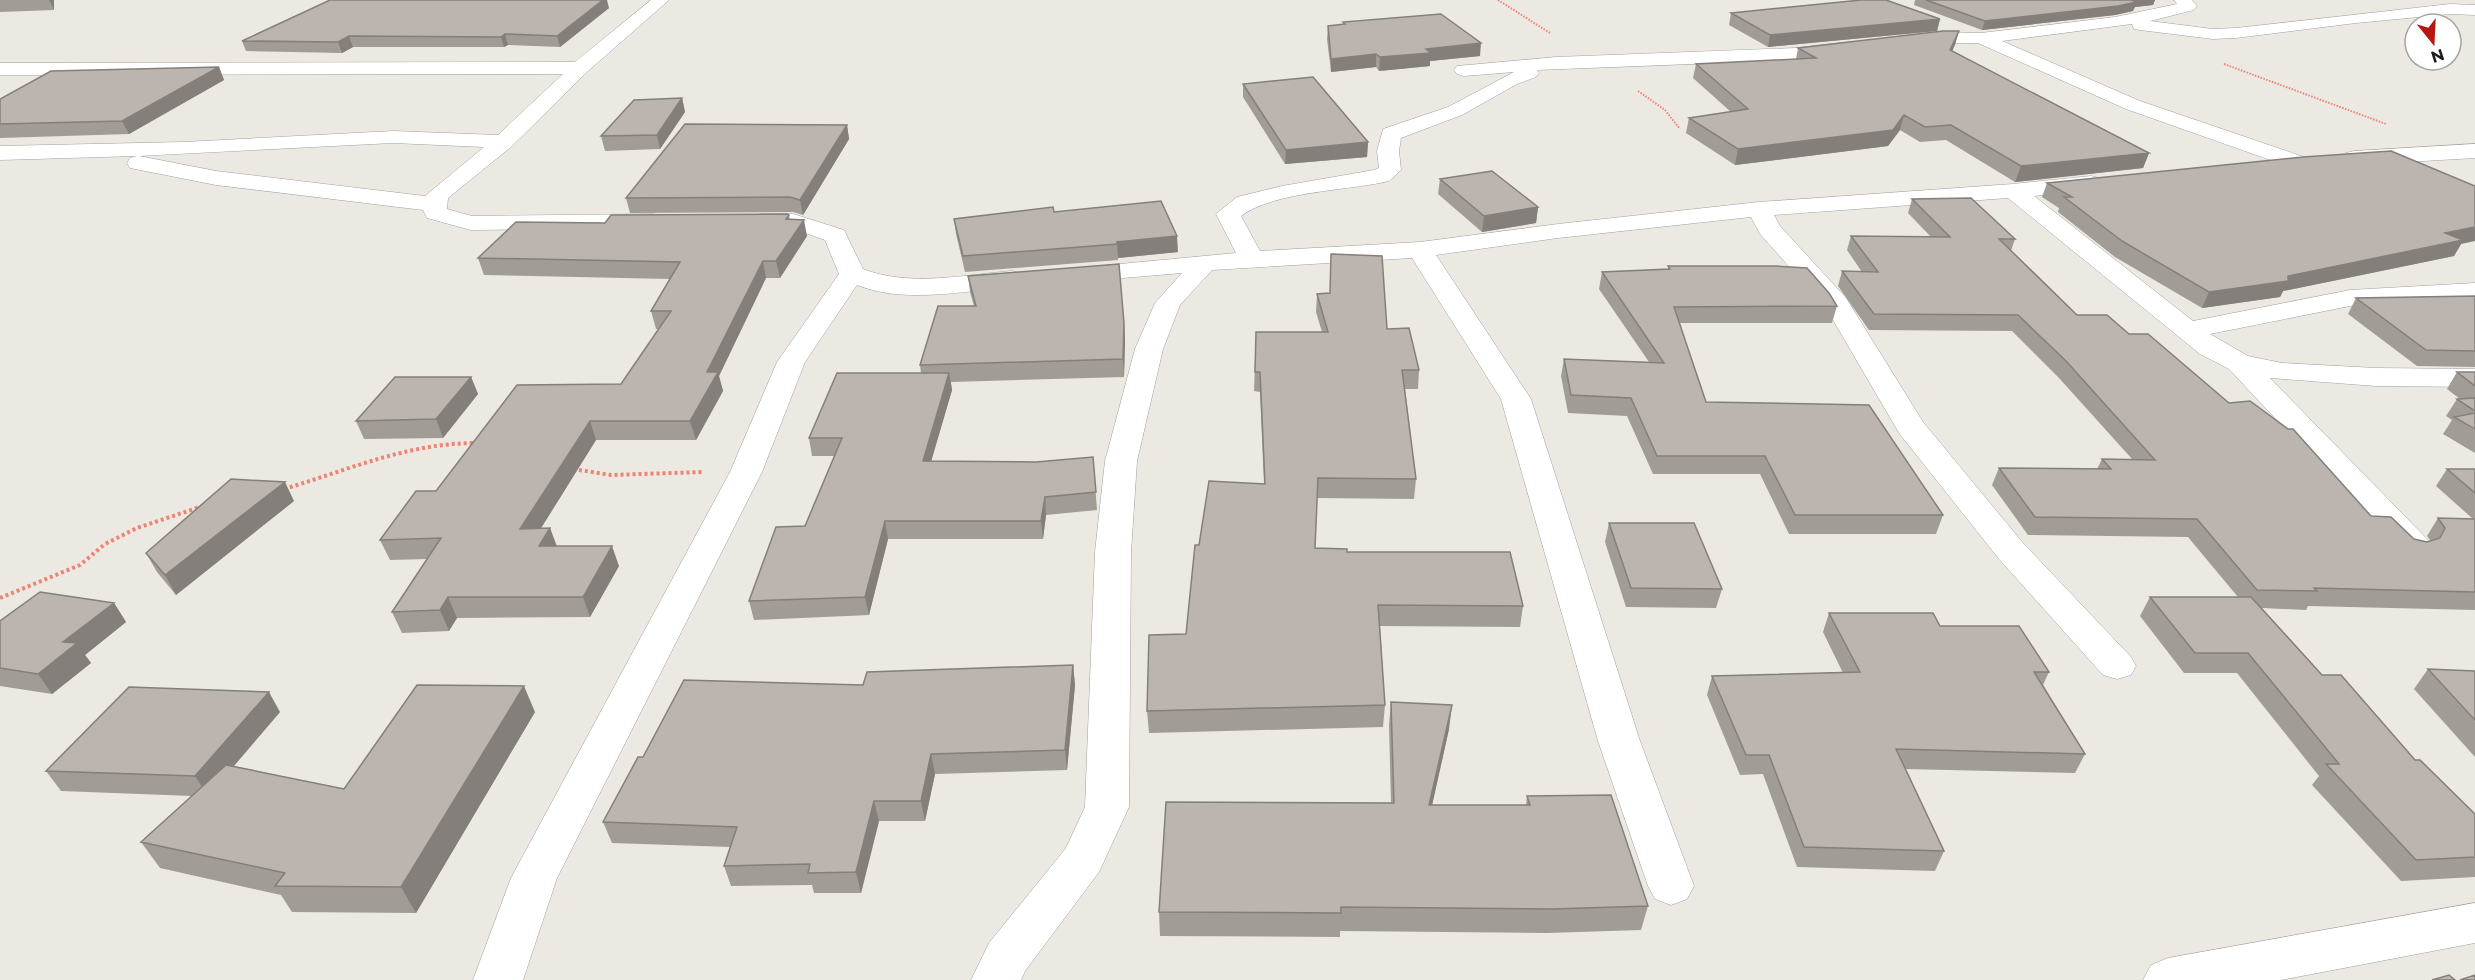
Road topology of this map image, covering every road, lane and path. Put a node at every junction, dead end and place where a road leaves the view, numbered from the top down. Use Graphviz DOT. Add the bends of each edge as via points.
graph roads {
  1 [pos="661,0"];
  2 [pos="1498,0"];
  3 [pos="2182,0"];
  4 [pos="2475,10"];
  5 [pos="1928,19"];
  6 [pos="2115,22"];
  7 [pos="1982,38"];
  8 [pos="1892,42"];
  9 [pos="1858,46"];
  10 [pos="1586,62"];
  11 [pos="2217,62"];
  12 [pos="1556,63"];
  13 [pos="580,68"];
  14 [pos="0,69"];
  15 [pos="1464,70"];
  16 [pos="2475,141"];
  17 [pos="502,142"];
  18 [pos="0,146"];
  19 [pos="77,151"];
  20 [pos="2475,151"];
  21 [pos="2445,152"];
  22 [pos="0,153"];
  23 [pos="2316,161"];
  24 [pos="2249,167"];
  25 [pos="2107,181"];
  26 [pos="2013,191"];
  27 [pos="436,204"];
  28 [pos="1759,209"];
  29 [pos="679,220"];
  30 [pos="736,221"];
  31 [pos="1420,250"];
  32 [pos="1252,260"];
  33 [pos="1205,263"];
  34 [pos="852,274"];
  35 [pos="2475,291"];
  36 [pos="2188,330"];
  37 [pos="2240,363"];
  38 [pos="2475,378"];
  39 [pos="480,443"];
  40 [pos="568,468"];
  41 [pos="746,472"];
  42 [pos="274,491"];
  43 [pos="206,506"];
  44 [pos="2415,547"];
  45 [pos="0,598"];
  46 [pos="2117,666"];
  47 [pos="1671,886"];
  48 [pos="2475,923"];
  49 [pos="498,980"];
  50 [pos="996,980"];
  51 [pos="2168,980"];
  1 -- 13 [label="street"];
  2 -- 10 [label="path" via="1573,47"];
  3 -- 6 [label="street" via="2188,6"];
  4 -- 6 [label="street" via="2450,9 2224,33"];
  5 -- 7 [label="street"];
  6 -- 7 [label="street"];
  7 -- 8 [label="street"];
  7 -- 23 [label="street" via="2133,105"];
  9 -- 10 [label="street" via="1796,54"];
  10 -- 12 [label="street"];
  11 -- 21 [label="path" via="2401,129 2419,142"];
  12 -- 15 [label="street"];
  12 -- 32 [label="street" via="1510,80 1455,111 1391,134 1390,170 1381,176 1245,202 1228,214"];
  13 -- 14 [label="street"];
  13 -- 17 [label="street"];
  16 -- 21 [label="street"];
  17 -- 19 [label="street" via="403,136"];
  17 -- 27 [label="street" via="436,196"];
  18 -- 19 [label="street"];
  19 -- 22 [label="street"];
  19 -- 27 [label="street" via="216,178"];
  20 -- 21 [label="street"];
  21 -- 23 [label="street"];
  23 -- 24 [label="street"];
  25 -- 26 [label="street"];
  26 -- 28 [label="street"];
  26 -- 36 [label="street"];
  27 -- 29 [label="street" via="435,213 471,223"];
  28 -- 31 [label="street"];
  28 -- 46 [label="street" via="1769,229 1837,304 1910,426 2011,551"];
  30 -- 34 [label="street" via="794,222 835,236"];
  31 -- 32 [label="street"];
  31 -- 47 [label="street" via="1516,399 1619,741"];
  32 -- 33 [label="street"];
  33 -- 34 [label="street" via="910,287 877,284"];
  33 -- 50 [label="street" via="1167,303 1149,349 1121,461 1113,552 1107,807 1083,859 1006,958"];
  34 -- 41 [label="street" via="791,362"];
  35 -- 36 [label="street" via="2350,298"];
  36 -- 37 [label="street" via="2210,348"];
  37 -- 38 [label="street" via="2282,372"];
  37 -- 44 [label="street"];
  39 -- 42 [label="path" via="416,446"];
  40 -- 41 [label="path" via="611,475"];
  41 -- 49 [label="street" via="534,878"];
  43 -- 45 [label="path" via="137,528 105,544 80,565"];
  48 -- 51 [label="street"];
}
